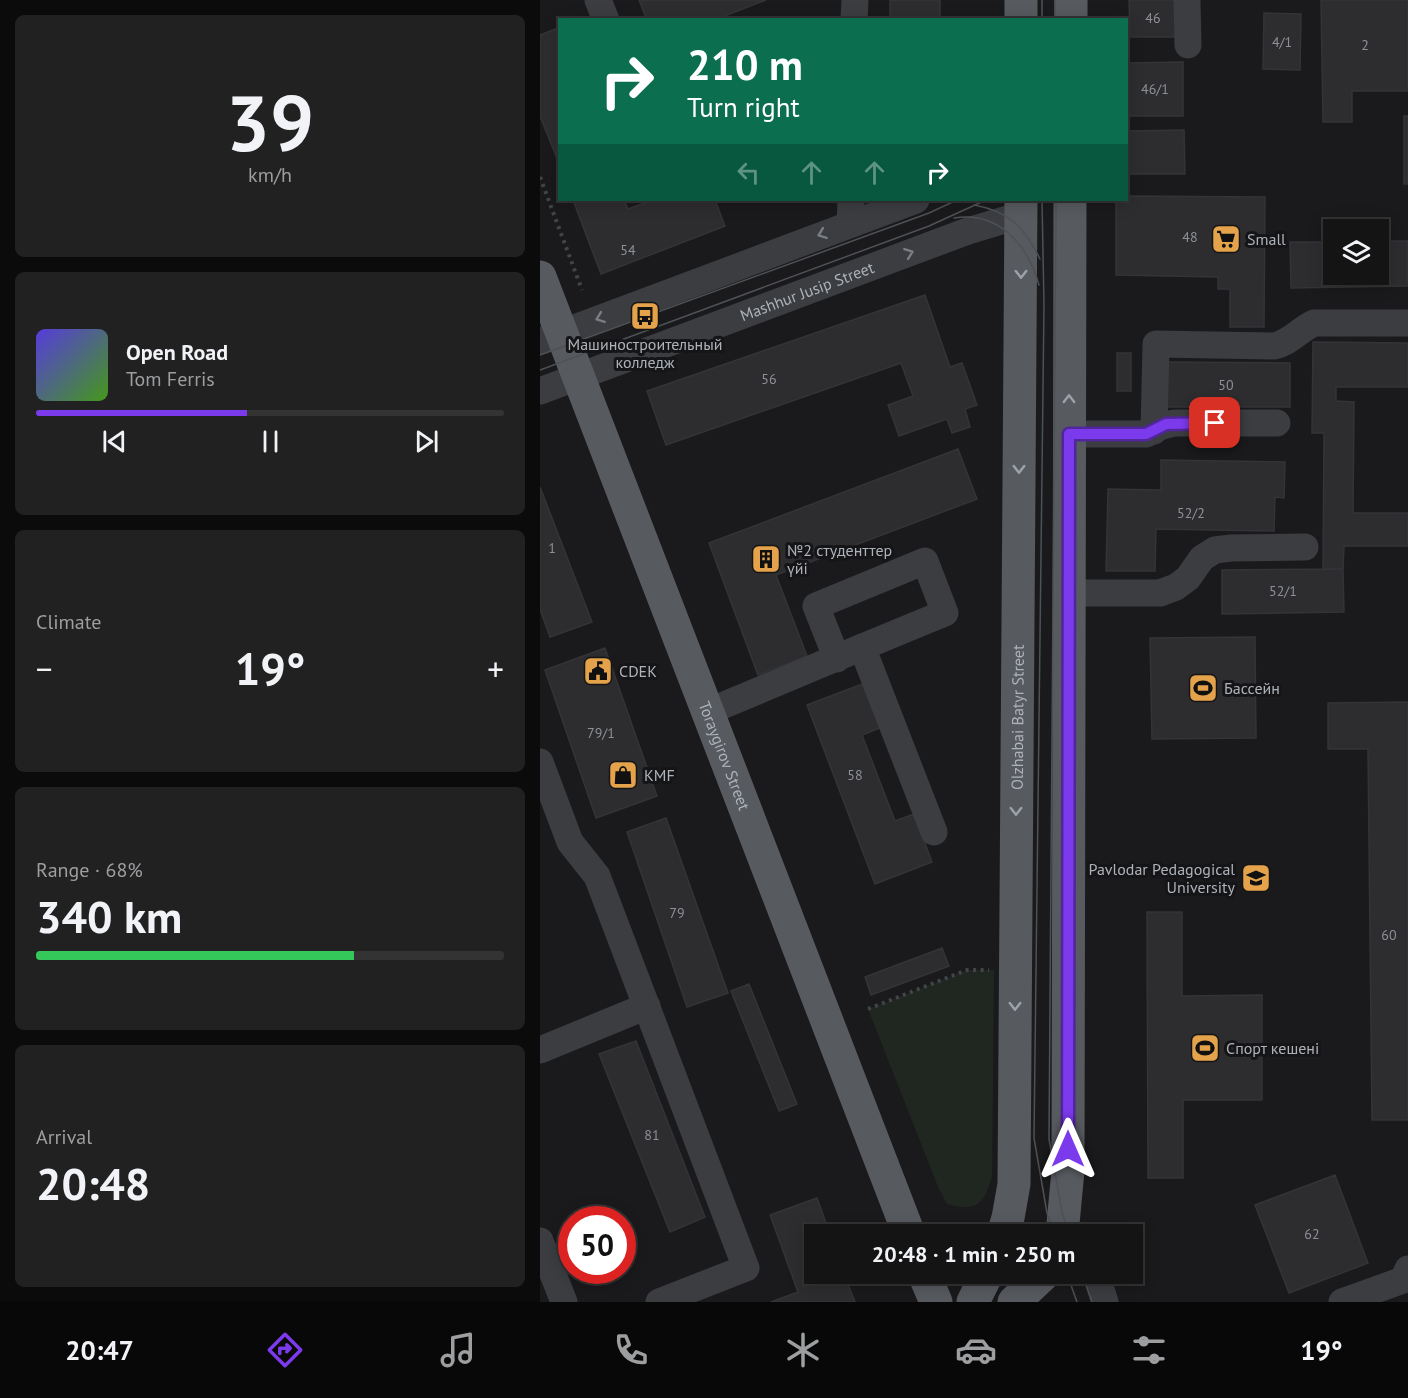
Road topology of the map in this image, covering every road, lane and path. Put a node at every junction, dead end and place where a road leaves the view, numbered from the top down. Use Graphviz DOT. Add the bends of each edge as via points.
graph roads {
  1 [pos="598,0"];
  2 [pos="855,0"];
  3 [pos="1021,0"];
  4 [pos="1071,0"];
  5 [pos="1187,0"];
  6 [pos="605,18"];
  7 [pos="854,18"];
  8 [pos="1021,18"];
  9 [pos="1071,18"];
  10 [pos="1188,45"];
  11 [pos="540,177"];
  12 [pos="910,201"];
  13 [pos="1061,201"];
  14 [pos="1068,201"];
  15 [pos="1021,207"];
  16 [pos="850,212"];
  17 [pos="540,277"];
  18 [pos="582,290"];
  19 [pos="1408,323"];
  20 [pos="550,337"];
  21 [pos="577,377"];
  22 [pos="540,392"];
  23 [pos="1276,423"];
  24 [pos="1154,431"];
  25 [pos="1069,434"];
  26 [pos="1305,547"];
  27 [pos="1069,593"];
  28 [pos="862,647"];
  29 [pos="837,659"];
  30 [pos="707,712"];
  31 [pos="540,762"];
  32 [pos="934,832"];
  33 [pos="994,970"];
  34 [pos="646,1006"];
  35 [pos="868,1009"];
  36 [pos="540,1050"];
  37 [pos="1014,1184"];
  38 [pos="905,1224"];
  39 [pos="1006,1224"];
  40 [pos="1020,1224"];
  41 [pos="1063,1224"];
  42 [pos="540,1241"];
  43 [pos="1406,1278"];
  44 [pos="928,1284"];
  45 [pos="982,1284"];
  46 [pos="1033,1284"];
  47 [pos="1055,1284"];
  48 [pos="1099,1284"];
  49 [pos="564,1302"];
  50 [pos="659,1302"];
  51 [pos="936,1302"];
  52 [pos="973,1302"];
  53 [pos="1014,1302"];
  54 [pos="1052,1302"];
  55 [pos="1105,1302"];
  56 [pos="1342,1302"];
  1 -- 6 [label="street"];
  2 -- 7 [label="street"];
  3 -- 8 [label="main road"];
  4 -- 9 [label="main road"];
  5 -- 10 [label="street"];
  11 -- 18 [label="path"];
  12 -- 16 [label="street"];
  13 -- 15 [label="main road, Mashhur Jusip Street"];
  25 -- 14 [label="main road, one-way"];
  21 -- 15 [label="street, Mashhur Jusip Street, one-way" via="968,231"];
  15 -- 37 [label="main road, Olzhabai Batyr Street, one-way"];
  16 -- 20 [label="street, one-way"];
  17 -- 20 [label="main road, Toraygirov Street"];
  19 -- 24 [label="street" via="1314,323 1291,340 1274,346 1156,344"];
  20 -- 21 [label="main road, Toraygirov Street"];
  21 -- 22 [label="street, Mashhur Jusip Street"];
  21 -- 30 [label="main road, Toraygirov Street"];
  23 -- 24 [label="street" via="1174,423"];
  24 -- 25 [label="street"];
  25 -- 27 [label="main road"];
  26 -- 27 [label="street" via="1215,550 1202,558 1188,578 1160,593"];
  27 -- 41 [label="main road" via="1068,1171"];
  28 -- 29 [label="street"];
  28 -- 29 [label="street" via="945,613 925,561 816,606"];
  28 -- 32 [label="street"];
  29 -- 30 [label="street"];
  30 -- 38 [label="main road, Toraygirov Street"];
  31 -- 34 [label="street" via="570,842 597,876"];
  33 -- 35 [label="path" via="967,970"];
  34 -- 36 [label="street"];
  34 -- 50 [label="street" via="746,1268"];
  37 -- 39 [label="main road, Olzhabai Batyr Street"];
  37 -- 40 [label="main road"];
  42 -- 49 [label="street"];
  43 -- 56 [label="street"];
  44 -- 51 [label="main road"];
  45 -- 52 [label="main road"];
  46 -- 53 [label="main road"];
  47 -- 54 [label="main road"];
  48 -- 55 [label="street"];
}
